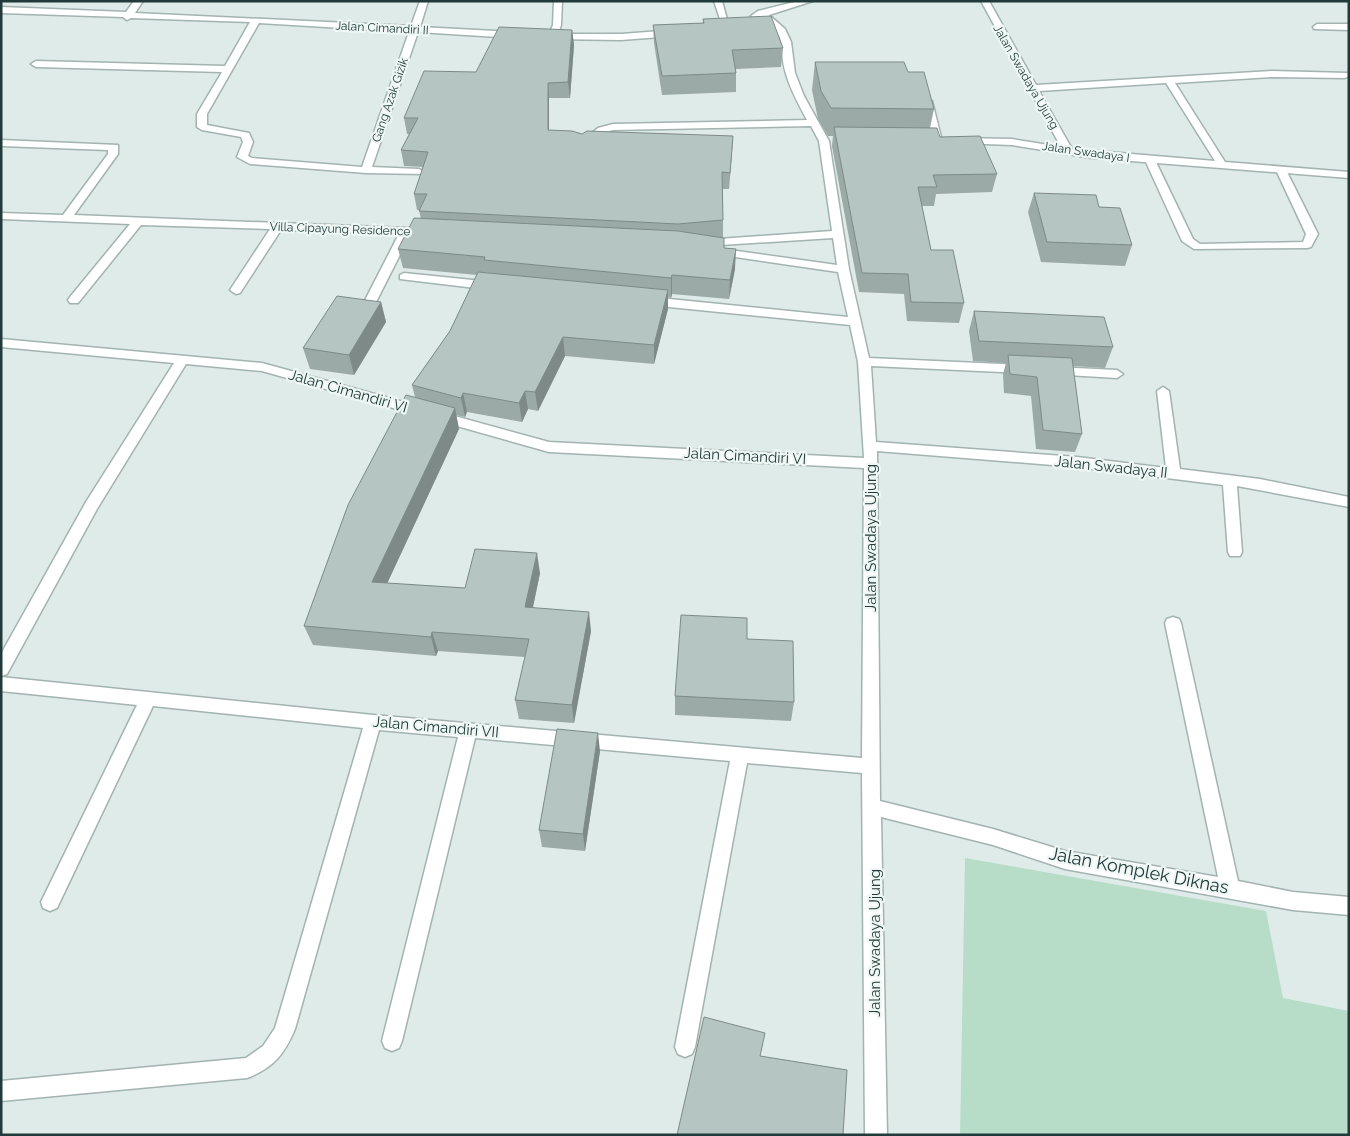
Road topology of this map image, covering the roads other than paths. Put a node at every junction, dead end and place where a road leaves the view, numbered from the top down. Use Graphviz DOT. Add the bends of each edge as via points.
graph roads {
  1 [pos="74,1"];
  2 [pos="139,1"];
  3 [pos="424,1"];
  4 [pos="558,1"];
  5 [pos="718,1"];
  6 [pos="809,1"];
  7 [pos="985,1"];
  8 [pos="1,10"];
  9 [pos="63,13"];
  10 [pos="761,13"];
  11 [pos="127,17"];
  12 [pos="256,20"];
  13 [pos="1317,27"];
  14 [pos="1349,27"];
  15 [pos="414,30"];
  16 [pos="684,32"];
  17 [pos="522,36"];
  18 [pos="542,36"];
  19 [pos="552,37"];
  20 [pos="36,64"];
  21 [pos="229,69"];
  22 [pos="1345,75"];
  23 [pos="1169,80"];
  24 [pos="1034,88"];
  25 [pos="925,95"];
  26 [pos="814,123"];
  27 [pos="1,143"];
  28 [pos="580,146"];
  29 [pos="1068,151"];
  30 [pos="1150,160"];
  31 [pos="1222,166"];
  32 [pos="366,170"];
  33 [pos="1281,170"];
  34 [pos="420,172"];
  35 [pos="1349,175"];
  36 [pos="67,217"];
  37 [pos="3,218"];
  38 [pos="139,220"];
  39 [pos="278,226"];
  40 [pos="406,231"];
  41 [pos="436,233"];
  42 [pos="838,234"];
  43 [pos="787,237"];
  44 [pos="787,261"];
  45 [pos="843,269"];
  46 [pos="404,277"];
  47 [pos="502,287"];
  48 [pos="236,290"];
  49 [pos="74,300"];
  50 [pos="640,300"];
  51 [pos="367,308"];
  52 [pos="855,322"];
  53 [pos="2,343"];
  54 [pos="183,359"];
  55 [pos="864,362"];
  56 [pos="1117,374"];
  57 [pos="1163,391"];
  58 [pos="871,446"];
  59 [pos="871,463"];
  60 [pos="1174,474"];
  61 [pos="1230,480"];
  62 [pos="1349,502"];
  63 [pos="1235,552"];
  64 [pos="1173,623"];
  65 [pos="1,670"];
  66 [pos="1,684"];
  67 [pos="149,698"];
  68 [pos="373,722"];
  69 [pos="468,731"];
  70 [pos="740,754"];
  71 [pos="871,766"];
  72 [pos="873,808"];
  73 [pos="1230,888"];
  74 [pos="50,902"];
  75 [pos="1349,906"];
  76 [pos="392,1041"];
  77 [pos="685,1047"];
  78 [pos="1,1091"];
  79 [pos="876,1135"];
  1 -- 9 [label="street"];
  2 -- 11 [label="street"];
  3 -- 15 [label="street, Gang Azak Gizik"];
  4 -- 19 [label="street" via="557,25"];
  5 -- 10 [label="street" via="730,23"];
  6 -- 10 [label="street"];
  7 -- 24 [label="street, Jalan Swadaya Ujung"];
  8 -- 9 [label="street, Jalan Cimandiri II"];
  9 -- 11 [label="street, Jalan Cimandiri II"];
  10 -- 26 [label="street, Jalan Swadaya Ujung" via="781,29 794,83"];
  11 -- 12 [label="street, Jalan Cimandiri II"];
  12 -- 15 [label="street, Jalan Cimandiri II"];
  12 -- 21 [label="street"];
  13 -- 14 [label="street"];
  15 -- 17 [label="street, Jalan Cimandiri II"];
  15 -- 32 [label="street, Gang Azak Gizik"];
  16 -- 19 [label="street" via="621,37"];
  18 -- 19 [label="street"];
  20 -- 21 [label="street"];
  21 -- 32 [label="street" via="200,121 202,127 245,135 248,142 242,156 244,160"];
  22 -- 23 [label="street" via="1279,74"];
  23 -- 24 [label="street"];
  23 -- 31 [label="street"];
  24 -- 29 [label="street, Jalan Swadaya Ujung"];
  25 -- 29 [label="street, Jalan Swadaya I" via="932,141 1012,142"];
  26 -- 28 [label="street" via="613,127 602,130"];
  26 -- 42 [label="street, Jalan Swadaya Ujung" via="829,141"];
  27 -- 36 [label="street" via="114,147 114,154"];
  29 -- 30 [label="street, Jalan Swadaya I"];
  30 -- 31 [label="street, Jalan Swadaya I"];
  30 -- 33 [label="street" via="1188,241 1198,247 1307,245 1312,234"];
  31 -- 33 [label="street, Jalan Swadaya I"];
  32 -- 34 [label="street"];
  33 -- 35 [label="street, Jalan Swadaya I"];
  36 -- 37 [label="street, Villa Cipayung Residence"];
  36 -- 38 [label="street, Villa Cipayung Residence"];
  38 -- 39 [label="street, Villa Cipayung Residence"];
  38 -- 49 [label="street"];
  39 -- 40 [label="street, Villa Cipayung Residence"];
  39 -- 48 [label="street"];
  40 -- 41 [label="street, Villa Cipayung Residence"];
  40 -- 51 [label="street"];
  42 -- 43 [label="street"];
  42 -- 45 [label="street, Jalan Swadaya Ujung"];
  43 -- 44 [label="street"];
  43 -- 44 [label="street" via="696,246"];
  44 -- 45 [label="street"];
  45 -- 52 [label="street, Jalan Swadaya Ujung"];
  46 -- 47 [label="street"];
  50 -- 52 [label="street"];
  52 -- 55 [label="street, Jalan Swadaya Ujung"];
  53 -- 54 [label="street, Jalan Cimandiri VI"];
  54 -- 59 [label="street, Jalan Cimandiri VI" via="262,367 549,447"];
  54 -- 65 [label="street" via="91,506"];
  55 -- 56 [label="street"];
  55 -- 58 [label="street, Jalan Swadaya Ujung"];
  57 -- 60 [label="street"];
  58 -- 59 [label="street, Jalan Swadaya Ujung"];
  58 -- 60 [label="street, Jalan Swadaya II" via="1076,462"];
  59 -- 71 [label="street, Jalan Swadaya Ujung"];
  60 -- 61 [label="street, Jalan Swadaya II"];
  61 -- 62 [label="street, Jalan Swadaya II"];
  61 -- 63 [label="street"];
  64 -- 73 [label="street"];
  66 -- 67 [label="street, Jalan Cimandiri VII"];
  67 -- 68 [label="street, Jalan Cimandiri VII"];
  67 -- 74 [label="street"];
  68 -- 69 [label="street, Jalan Cimandiri VII"];
  68 -- 78 [label="street" via="285,1029 270,1055 247,1068"];
  69 -- 70 [label="street, Jalan Cimandiri VII"];
  69 -- 76 [label="street"];
  70 -- 71 [label="street, Jalan Cimandiri VII"];
  70 -- 77 [label="street"];
  71 -- 72 [label="street, Jalan Swadaya Ujung"];
  72 -- 73 [label="street, Jalan Komplek Diknas" via="993,837 1065,860"];
  72 -- 79 [label="street, Jalan Swadaya Ujung"];
  73 -- 75 [label="street, Jalan Komplek Diknas" via="1293,901"];
}
